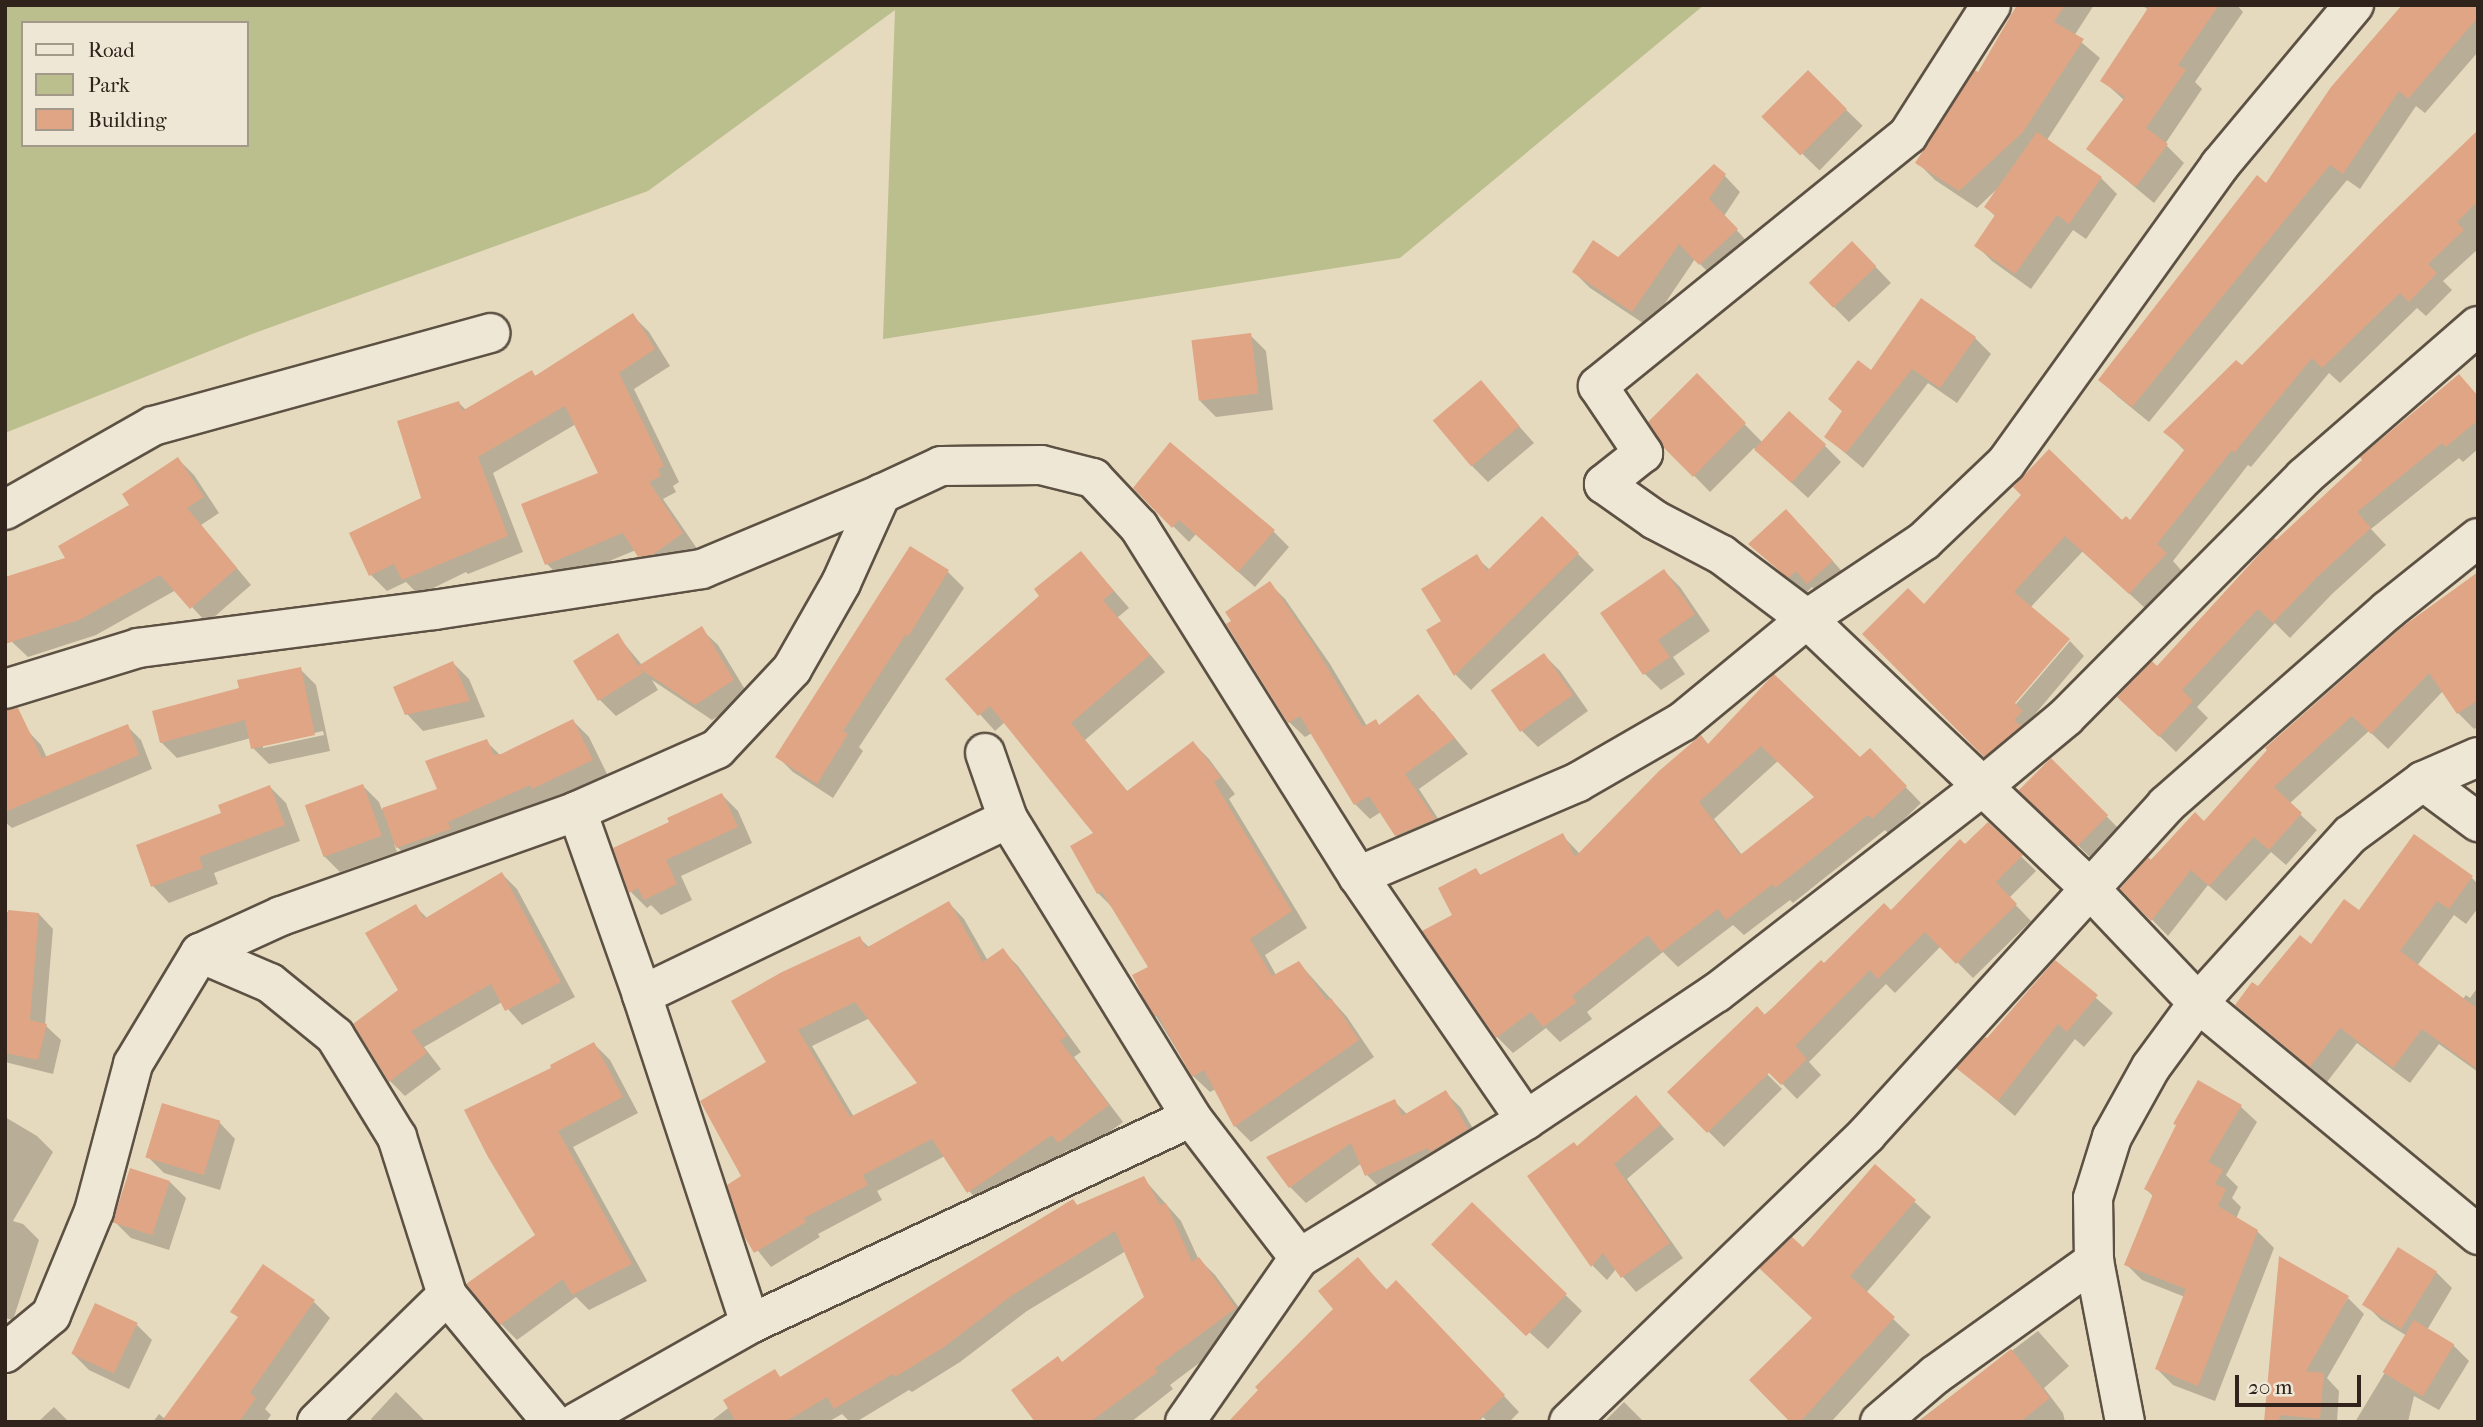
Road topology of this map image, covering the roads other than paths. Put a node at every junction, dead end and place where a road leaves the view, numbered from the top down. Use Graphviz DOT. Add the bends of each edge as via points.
graph roads {
  1 [pos="1991,5"];
  2 [pos="2354,5"];
  3 [pos="2478,326"];
  4 [pos="490,333"];
  5 [pos="881,494"];
  6 [pos="5,510"];
  7 [pos="2478,538"];
  8 [pos="1807,620"];
  9 [pos="5,689"];
  10 [pos="985,753"];
  11 [pos="2478,757"];
  12 [pos="2423,781"];
  13 [pos="1982,787"];
  14 [pos="577,811"];
  15 [pos="1008,819"];
  16 [pos="2478,822"];
  17 [pos="1358,876"];
  18 [pos="2089,888"];
  19 [pos="201,953"];
  20 [pos="642,995"];
  21 [pos="2199,1003"];
  22 [pos="1191,1116"];
  23 [pos="1526,1121"];
  24 [pos="2478,1235"];
  25 [pos="1299,1258"];
  26 [pos="2094,1261"];
  27 [pos="447,1295"];
  28 [pos="750,1324"];
  29 [pos="5,1353"];
  30 [pos="317,1422"];
  31 [pos="552,1422"];
  32 [pos="577,1422"];
  33 [pos="1185,1422"];
  34 [pos="1570,1422"];
  35 [pos="1880,1422"];
  36 [pos="2125,1422"];
  1 -- 8 [label="street" via="1908,135 1598,386 1643,453 1604,484 1655,520 1722,555"];
  2 -- 8 [label="street" via="2220,166 2006,463 1924,541"];
  3 -- 13 [label="street" via="2304,477 2066,716"];
  4 -- 6 [label="street" via="153,426"];
  5 -- 9 [label="street" via="702,569 138,648"];
  5 -- 14 [label="street" via="841,583 792,669 717,749"];
  5 -- 17 [label="street" via="942,466 1041,466 1093,478 1139,527"];
  7 -- 18 [label="street" via="2388,610 2166,805"];
  8 -- 13 [label="street"];
  8 -- 17 [label="street" via="1682,722 1578,782"];
  10 -- 15 [label="street"];
  11 -- 12 [label="street"];
  12 -- 16 [label="street"];
  12 -- 21 [label="street" via="2350,835"];
  13 -- 18 [label="street"];
  13 -- 23 [label="street" via="1716,993"];
  14 -- 19 [label="street" via="281,916"];
  14 -- 20 [label="street"];
  15 -- 20 [label="street"];
  15 -- 22 [label="street"];
  17 -- 23 [label="street"];
  18 -- 21 [label="street"];
  18 -- 34 [label="street" via="1867,1133"];
  19 -- 27 [label="street" via="270,983 335,1036 397,1137"];
  19 -- 29 [label="street" via="133,1064 93,1211 51,1315"];
  20 -- 28 [label="street"];
  21 -- 24 [label="street"];
  21 -- 26 [label="street" via="2151,1067 2112,1137 2093,1198"];
  22 -- 25 [label="street"];
  22 -- 28 [label="street"];
  23 -- 25 [label="street"];
  25 -- 33 [label="street"];
  26 -- 35 [label="street" via="1935,1375"];
  26 -- 36 [label="street"];
  27 -- 30 [label="street"];
  27 -- 31 [label="street"];
  28 -- 32 [label="street"];
}
